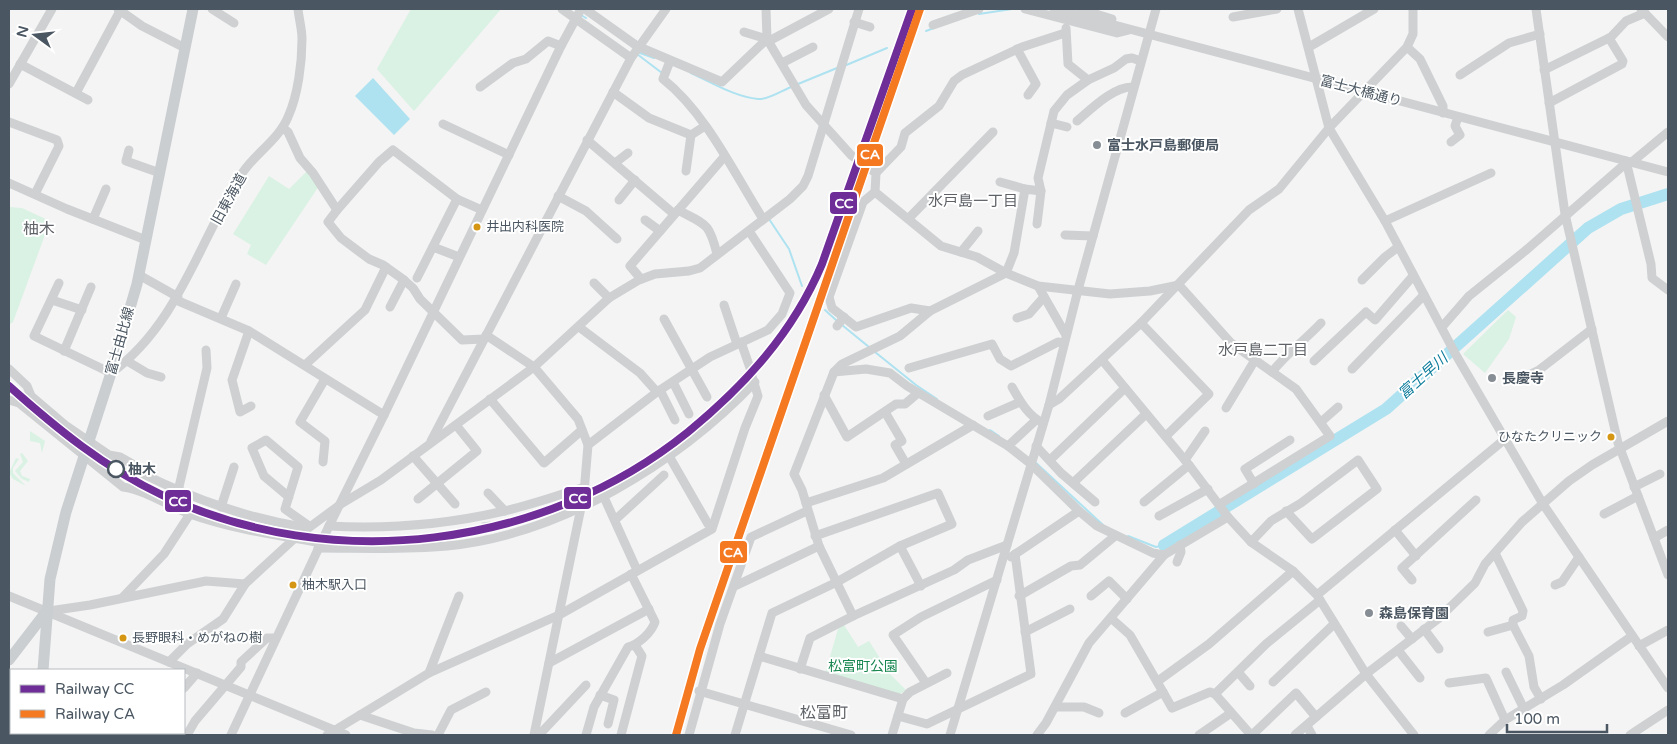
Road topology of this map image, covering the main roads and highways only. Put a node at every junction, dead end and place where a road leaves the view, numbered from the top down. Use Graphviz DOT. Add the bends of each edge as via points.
graph roads {
  1 [pos="193,9"];
  2 [pos="46,612"];
  3 [pos="9,660"];
  4 [pos="43,669"];
  1 -- 2 [label="main road, 富士由比線" via="139,275 62,531"];
  2 -- 3 [label="main road"];
  2 -- 4 [label="main road, 富士由比線"];
}
